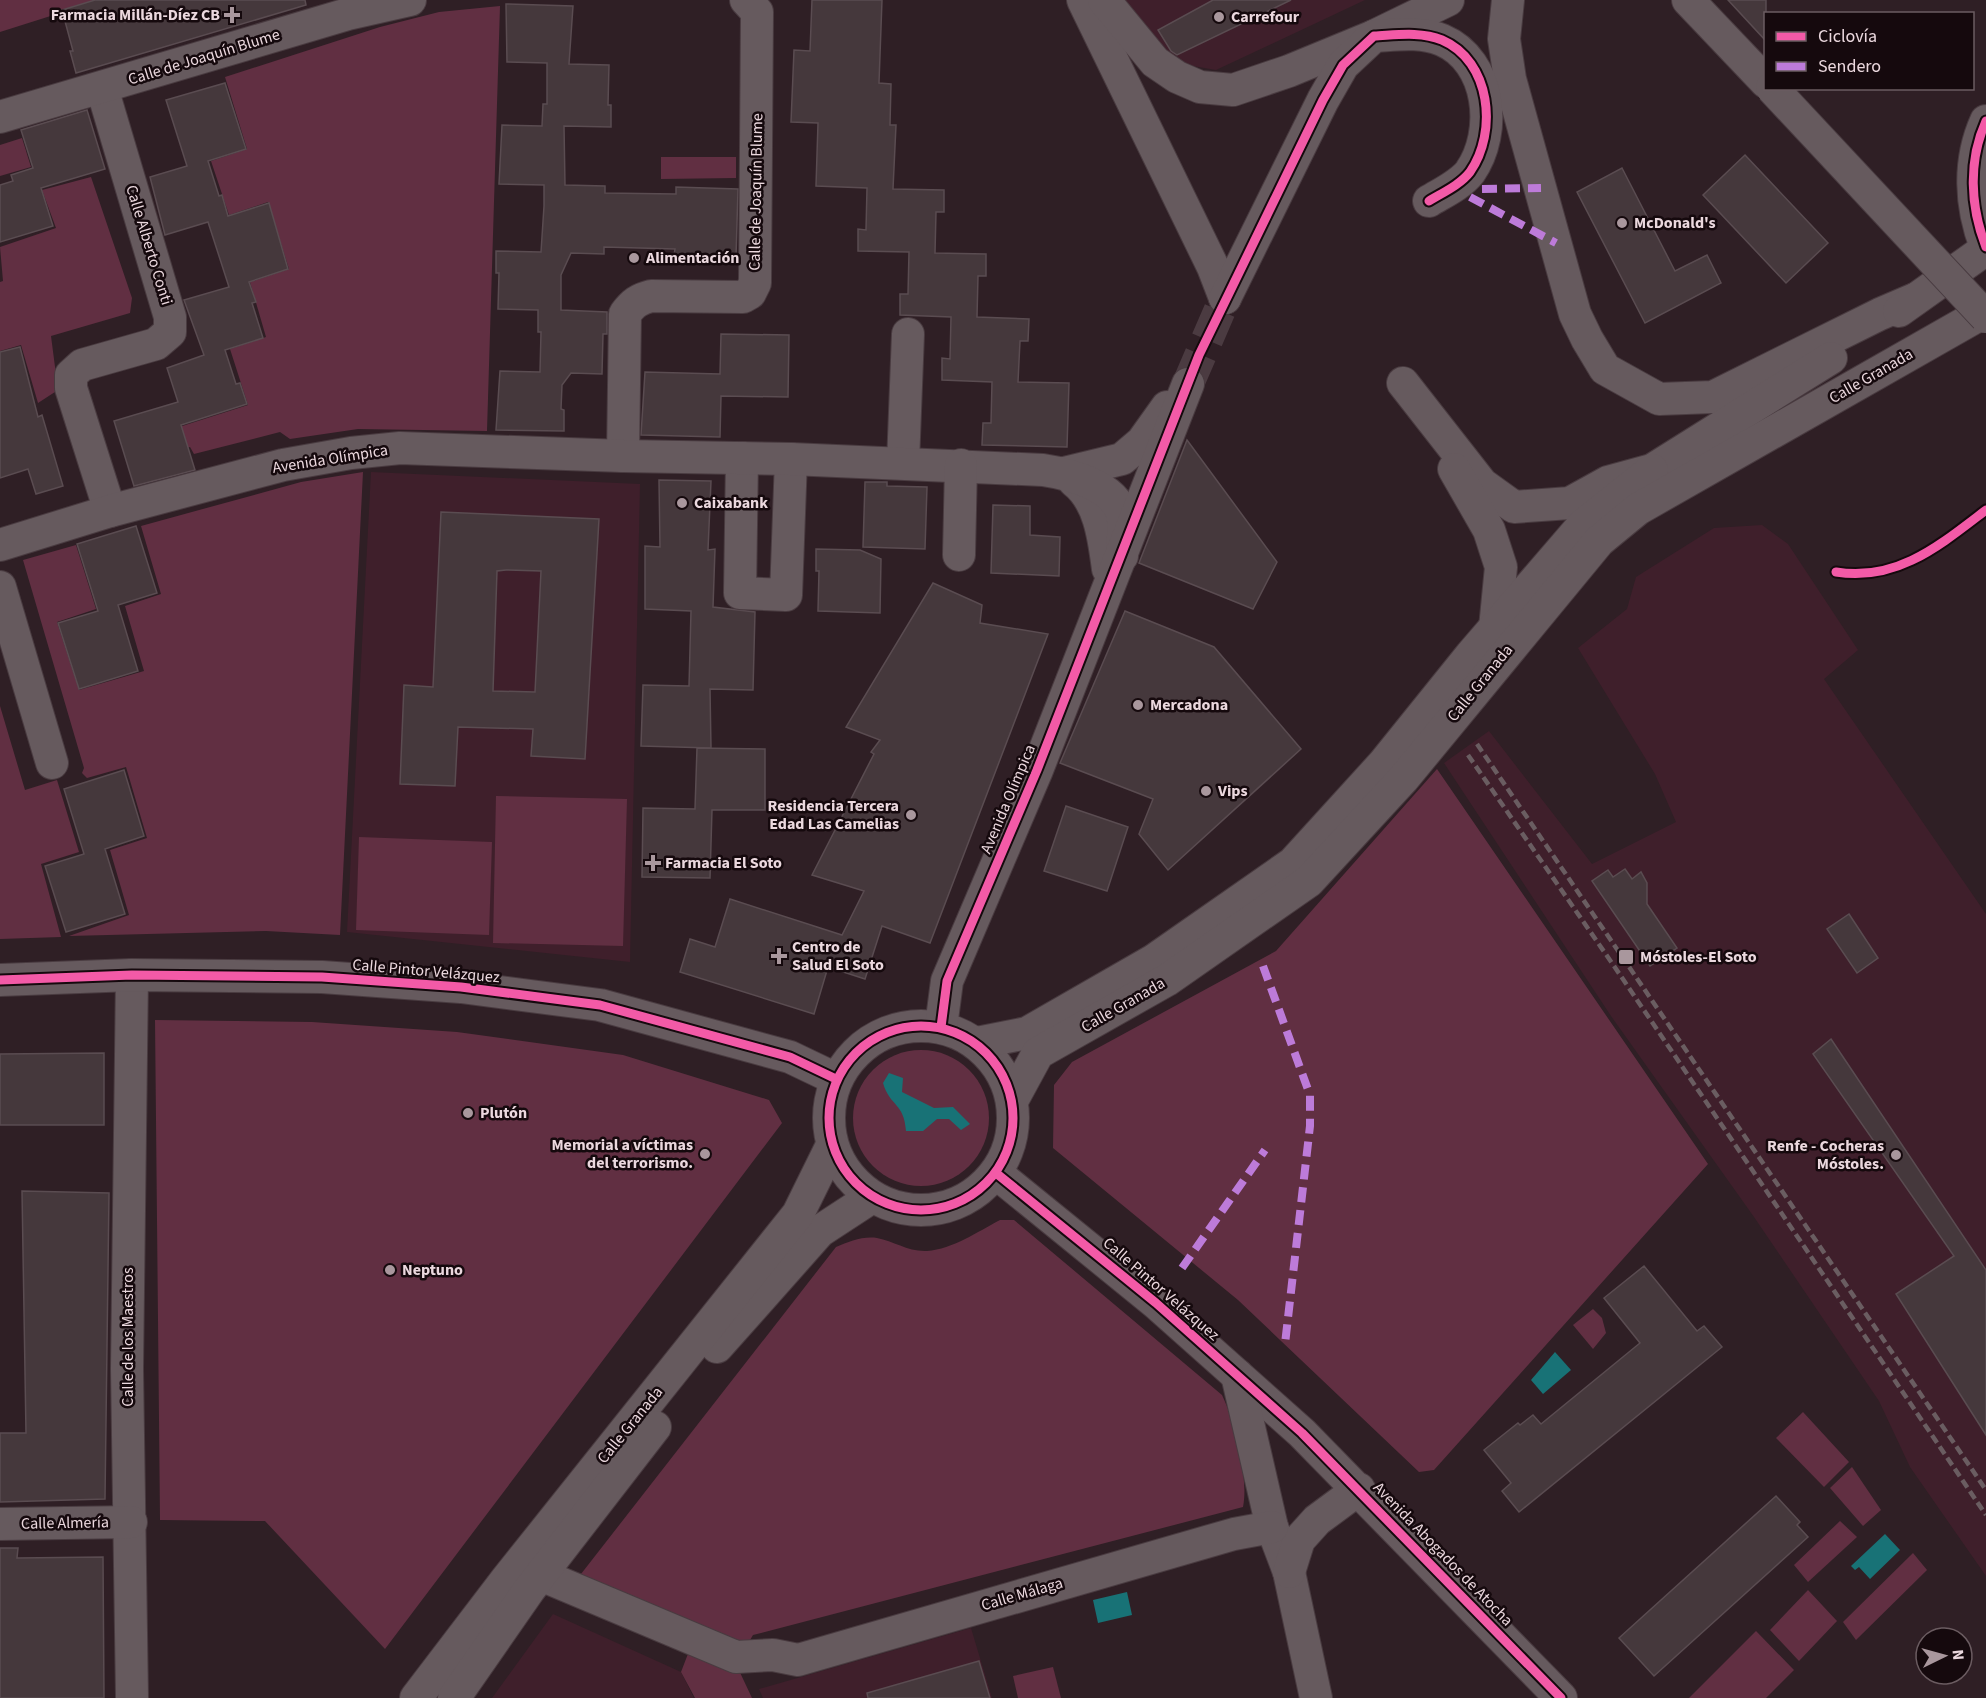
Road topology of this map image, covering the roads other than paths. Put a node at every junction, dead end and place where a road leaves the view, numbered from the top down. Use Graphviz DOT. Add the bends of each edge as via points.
graph roads {
  1 [pos="410,0"];
  2 [pos="746,0"];
  3 [pos="1083,0"];
  4 [pos="1104,0"];
  5 [pos="1448,0"];
  6 [pos="1508,0"];
  7 [pos="1689,0"];
  8 [pos="347,7"];
  9 [pos="1374,36"];
  10 [pos="1510,79"];
  11 [pos="1764,80"];
  12 [pos="102,88"];
  13 [pos="1774,90"];
  14 [pos="0,117"];
  15 [pos="1986,120"];
  16 [pos="1986,248"];
  17 [pos="1915,299"];
  18 [pos="1986,312"];
  19 [pos="1986,316"];
  20 [pos="908,333"];
  21 [pos="622,456"];
  22 [pos="742,458"];
  23 [pos="791,459"];
  24 [pos="1122,459"];
  25 [pos="903,463"];
  26 [pos="961,465"];
  27 [pos="1652,470"];
  28 [pos="1064,473"];
  29 [pos="1103,506"];
  30 [pos="110,512"];
  31 [pos="0,545"];
  32 [pos="959,555"];
  33 [pos="1122,556"];
  34 [pos="1110,585"];
  35 [pos="0,587"];
  36 [pos="1495,628"];
  37 [pos="52,763"];
  38 [pos="132,975"];
  39 [pos="0,980"];
  40 [pos="941,1027"];
  41 [pos="977,1043"];
  42 [pos="836,1079"];
  43 [pos="1012,1099"];
  44 [pos="832,1145"];
  45 [pos="996,1173"];
  46 [pos="872,1197"];
  47 [pos="1237,1375"];
  48 [pos="1302,1433"];
  49 [pos="1359,1489"];
  50 [pos="131,1522"];
  51 [pos="0,1524"];
  52 [pos="1272,1527"];
  53 [pos="1289,1572"];
  54 [pos="541,1575"];
  55 [pos="132,1698"];
  56 [pos="416,1698"];
  57 [pos="454,1698"];
  58 [pos="1316,1698"];
  59 [pos="1561,1698"];
  1 -- 8 [label="street, Calle de Joaquín Blume"];
  2 -- 21 [label="street, Calle de Joaquín Blume" via="757,12 755,283 744,297 651,296 631,306 626,314"];
  3 -- 9 [label="street" via="1225,298 1323,100 1343,65"];
  4 -- 9 [label="street" via="1155,62 1200,87 1247,87"];
  5 -- 9 [label="street"];
  6 -- 10 [label="street" via="1504,39"];
  7 -- 11 [label="street"];
  8 -- 12 [label="street, Calle de Joaquín Blume"];
  9 -- 10 [label="street" via="1412,34 1443,40 1460,52 1477,75 1487,116 1480,152 1469,172 1436,209 1482,189 1491,177 1501,152"];
  10 -- 17 [label="street" via="1575,314 1605,369 1659,399 1713,397"];
  12 -- 14 [label="street, Calle de Joaquín Blume"];
  12 -- 30 [label="street, Calle Alberto Conti" via="170,317 170,332 156,344 82,365 71,375 71,388"];
  13 -- 19 [label="street, bridge"];
  15 -- 16 [label="street" via="1977,140 1973,187"];
  16 -- 17 [label="street"];
  17 -- 27 [label="street" via="1851,346"];
  18 -- 43 [label="street, Calle Granada" via="1740,449 1630,516 1599,541 1403,779 1309,881 1167,980 1038,1053"];
  20 -- 25 [label="street"];
  21 -- 22 [label="street, Avenida Olímpica"];
  21 -- 30 [label="street, Avenida Olímpica" via="400,448 351,453 283,465"];
  22 -- 23 [label="street, Avenida Olímpica"];
  22 -- 23 [label="street" via="740,593 786,595"];
  23 -- 25 [label="street, Avenida Olímpica"];
  24 -- 28 [label="street, Avenida Olímpica"];
  24 -- 29 [label="street"];
  24 -- 33 [label="street, Avenida Olímpica" via="1142,442 1188,384"];
  25 -- 26 [label="street, Avenida Olímpica"];
  26 -- 28 [label="street, Avenida Olímpica"];
  26 -- 32 [label="street"];
  27 -- 36 [label="street, Calle Granada" via="1583,525"];
  27 -- 36 [label="street" via="1608,482 1570,503 1514,507 1482,484 1403,383 1489,530 1501,567"];
  28 -- 29 [label="street, Avenida Olímpica"];
  29 -- 33 [label="street" via="1122,513"];
  29 -- 34 [label="street"];
  30 -- 31 [label="street, Avenida Olímpica"];
  33 -- 34 [label="street, Avenida Olímpica"];
  34 -- 40 [label="street, Avenida Olímpica" via="947,981"];
  35 -- 37 [label="street"];
  36 -- 41 [label="street, Calle Granada" via="1384,763 1293,862 1154,960 1027,1033"];
  38 -- 39 [label="street, Calle Pintor Velázquez"];
  38 -- 42 [label="street, Calle Pintor Velázquez" via="332,978 461,987 600,1005 790,1057"];
  38 -- 50 [label="street, Calle de los Maestros" via="126,1369"];
  40 -- 41 [label="street"];
  40 -- 42 [label="street" via="914,1025 888,1030 864,1044"];
  41 -- 43 [label="street" via="1000,1068"];
  42 -- 44 [label="street" via="828,1117"];
  43 -- 45 [label="street" via="1013,1131 1008,1152"];
  44 -- 46 [label="street" via="848,1174"];
  44 -- 56 [label="street, Calle Granada" via="798,1214"];
  45 -- 46 [label="street" via="983,1188 955,1205 923,1211 899,1208"];
  45 -- 47 [label="street, Calle Pintor Velázquez"];
  46 -- 54 [label="street, Calle Granada" via="820,1231 720,1344"];
  47 -- 48 [label="street, Calle Pintor Velázquez"];
  47 -- 52 [label="street"];
  48 -- 49 [label="street, Avenida Abogados de Atocha"];
  49 -- 53 [label="street" via="1317,1520 1299,1540"];
  49 -- 59 [label="street, Avenida Abogados de Atocha"];
  50 -- 51 [label="street, Calle Almería"];
  50 -- 55 [label="street, Calle de los Maestros"];
  52 -- 53 [label="street"];
  52 -- 54 [label="street, Calle Málaga" via="1234,1534 798,1660 773,1655 736,1657"];
  53 -- 58 [label="street"];
  54 -- 57 [label="street, Calle Granada"];
}
